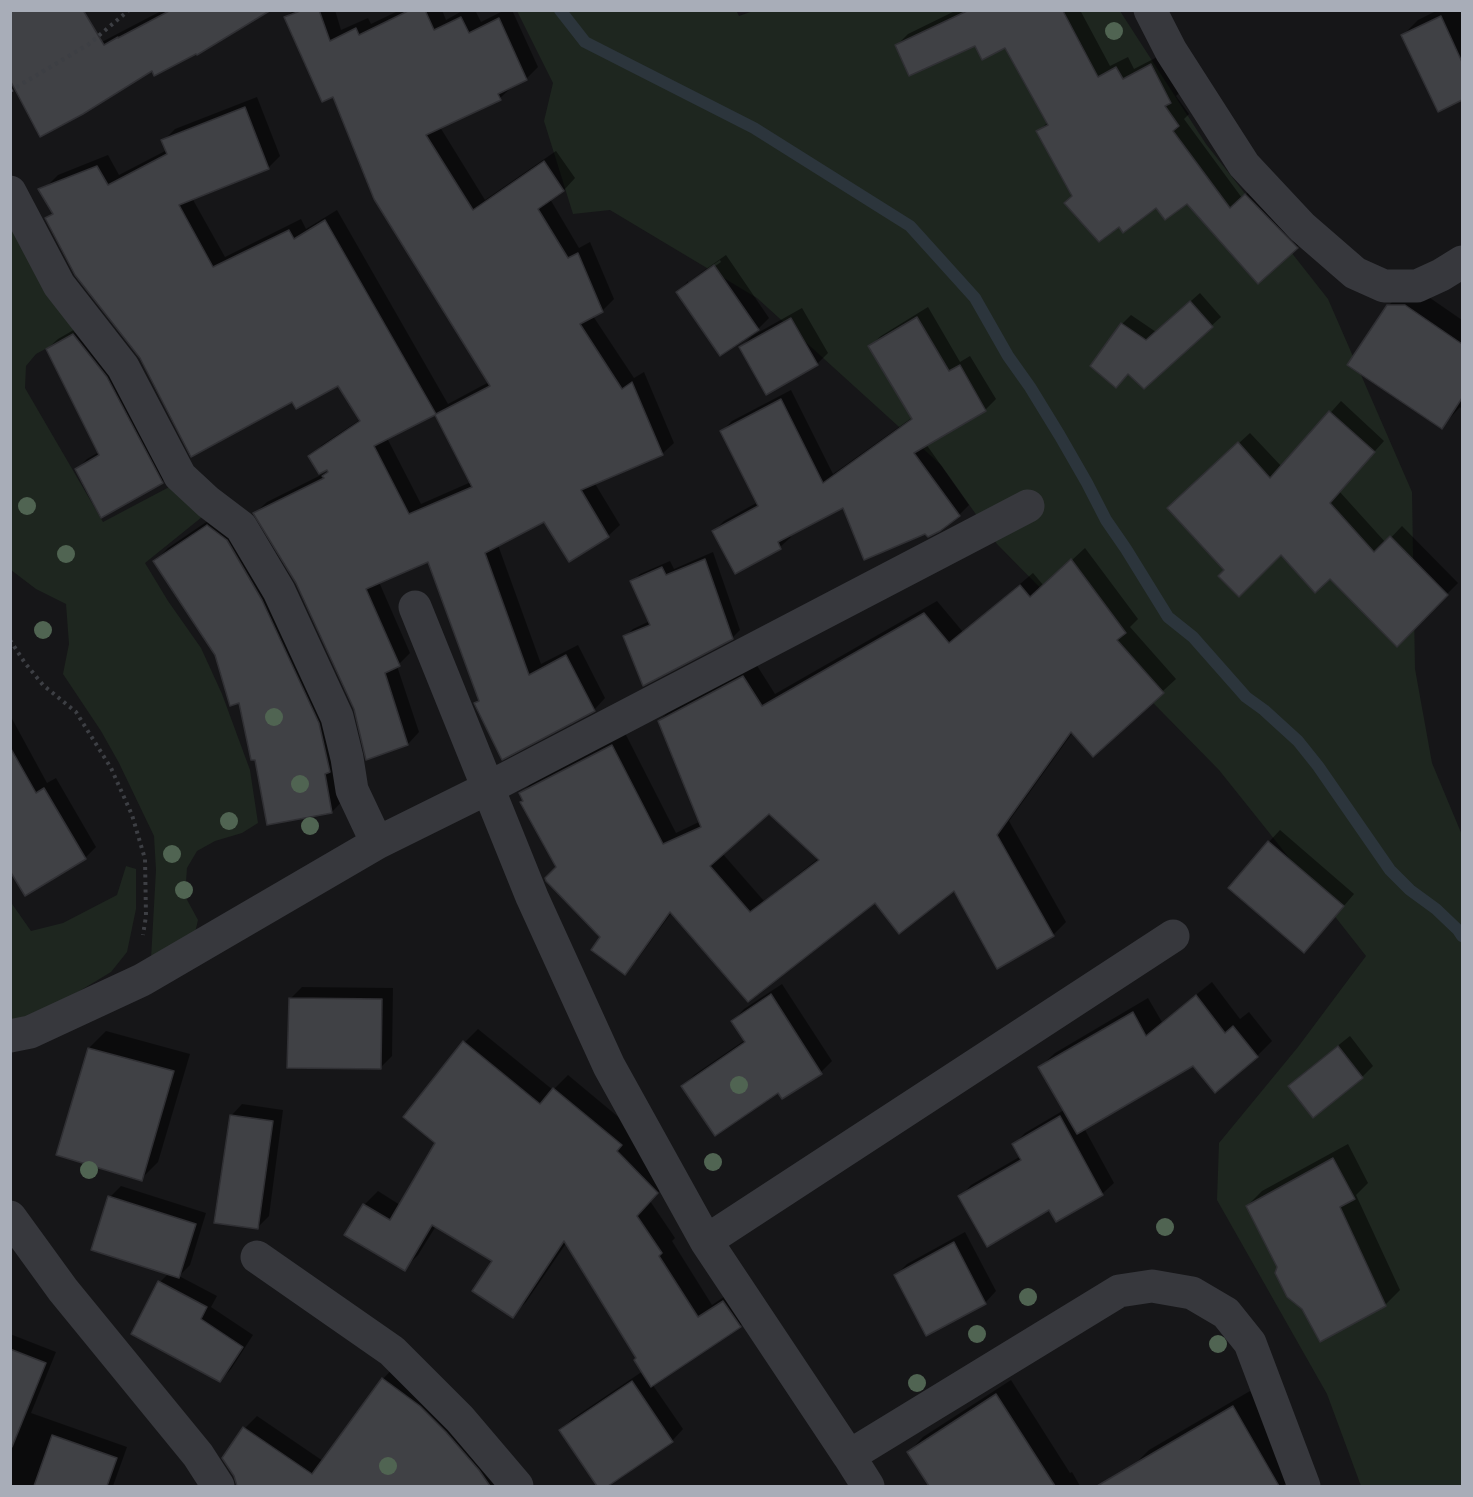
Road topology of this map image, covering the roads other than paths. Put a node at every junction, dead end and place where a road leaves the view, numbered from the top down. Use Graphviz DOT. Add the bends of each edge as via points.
graph roads {
  1 [pos="1150,10"];
  2 [pos="10,192"];
  3 [pos="1462,262"];
  4 [pos="1028,506"];
  5 [pos="415,607"];
  6 [pos="488,788"];
  7 [pos="377,843"];
  8 [pos="1173,936"];
  9 [pos="10,1036"];
  10 [pos="10,1217"];
  11 [pos="706,1241"];
  12 [pos="257,1257"];
  13 [pos="849,1456"];
  14 [pos="218,1486"];
  15 [pos="517,1486"];
  16 [pos="868,1486"];
  17 [pos="1304,1486"];
  1 -- 3 [label="street" via="1171,51 1244,165 1302,227 1355,273 1384,286 1416,285"];
  2 -- 7 [label="street" via="59,285 123,368 180,476 241,526 279,591 338,717 352,790"];
  4 -- 6 [label="street"];
  5 -- 6 [label="street"];
  6 -- 7 [label="street"];
  6 -- 11 [label="street" via="532,897 609,1066"];
  7 -- 9 [label="street" via="142,980 30,1032"];
  8 -- 11 [label="street"];
  10 -- 14 [label="street" via="63,1290 198,1455"];
  11 -- 13 [label="street"];
  12 -- 15 [label="street" via="392,1352 460,1419"];
  13 -- 16 [label="street"];
  13 -- 17 [label="street" via="1119,1291 1152,1286 1192,1293 1226,1313 1250,1343"];
}
